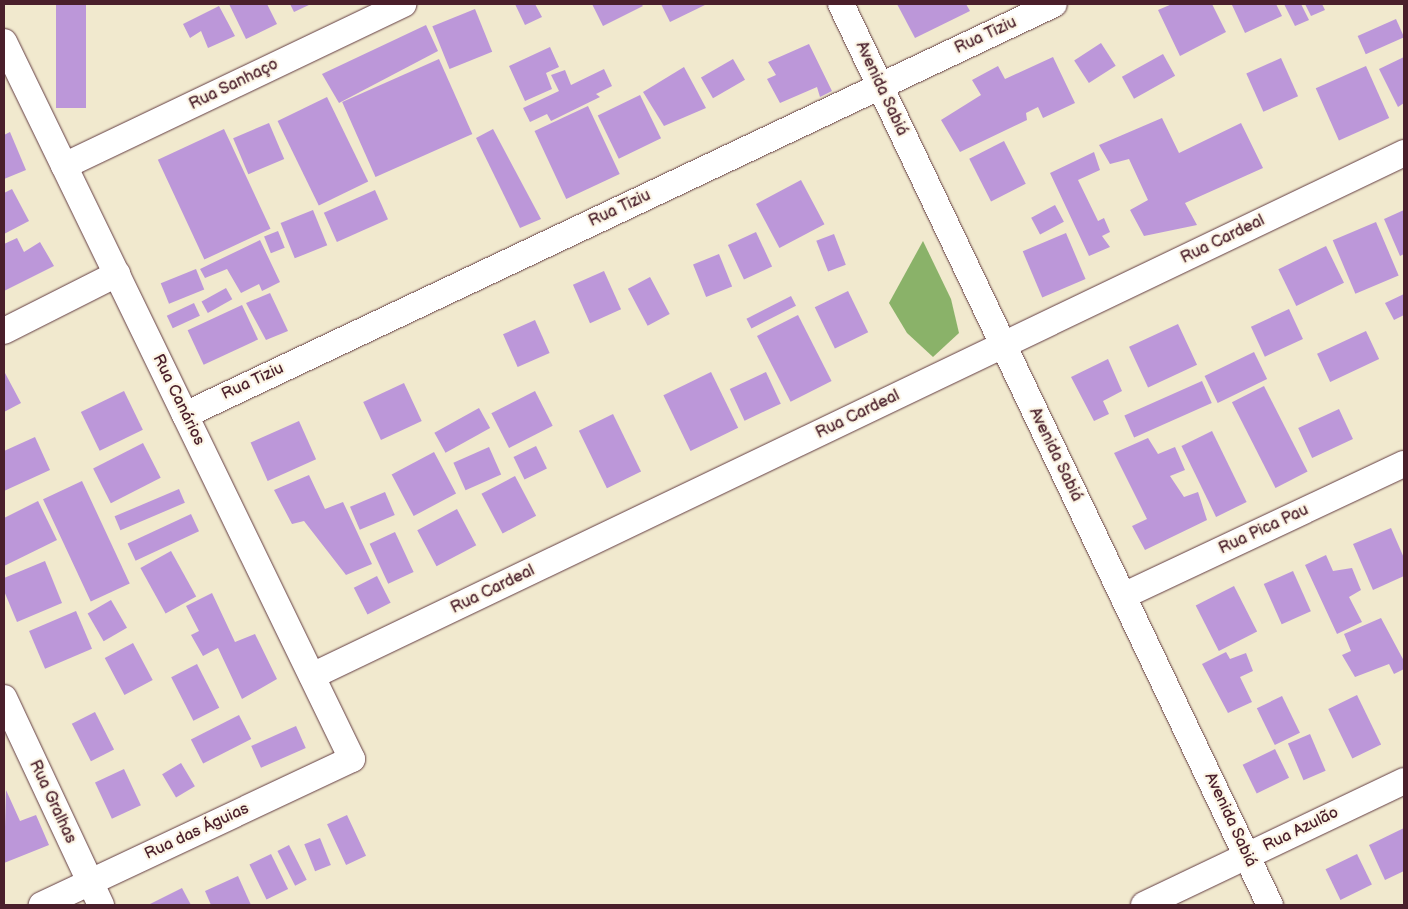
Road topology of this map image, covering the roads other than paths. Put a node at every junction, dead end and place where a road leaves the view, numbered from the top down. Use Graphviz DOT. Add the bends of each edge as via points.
graph roads {
  1 [pos="403,4"];
  2 [pos="841,4"];
  3 [pos="1054,4"];
  4 [pos="4,42"];
  5 [pos="880,86"];
  6 [pos="1404,153"];
  7 [pos="64,166"];
  8 [pos="117,274"];
  9 [pos="4,331"];
  10 [pos="1003,345"];
  11 [pos="185,415"];
  12 [pos="1404,464"];
  13 [pos="1123,596"];
  14 [pos="312,676"];
  15 [pos="4,698"];
  16 [pos="352,759"];
  17 [pos="1404,781"];
  18 [pos="1247,856"];
  19 [pos="96,894"];
  20 [pos="42,905"];
  21 [pos="1144,905"];
  22 [pos="1270,905"];
  1 -- 7 [label="street, Rua Sanhaço"];
  2 -- 5 [label="street, Avenida Sabiá"];
  3 -- 5 [label="street, Rua Tiziu"];
  4 -- 7 [label="street, Rua Canários"];
  5 -- 10 [label="street, Avenida Sabiá"];
  5 -- 11 [label="street, Rua Tiziu"];
  6 -- 10 [label="street, Rua Cardeal"];
  7 -- 8 [label="street, Rua Canários"];
  8 -- 9 [label="street"];
  8 -- 11 [label="street, Rua Canários"];
  10 -- 13 [label="street, Avenida Sabiá"];
  10 -- 14 [label="street, Rua Cardeal"];
  11 -- 14 [label="street, Rua Canários"];
  12 -- 13 [label="street, Rua Pica Pau"];
  13 -- 18 [label="street, Avenida Sabiá"];
  14 -- 16 [label="street, Rua Canários"];
  15 -- 19 [label="street, Rua Gralhas"];
  16 -- 19 [label="street, Rua das Águias"];
  17 -- 18 [label="street, Rua Azulão"];
  18 -- 21 [label="street, Rua Azulão"];
  18 -- 22 [label="street, Avenida Sabiá"];
  19 -- 20 [label="street, Rua das Águias"];
}
